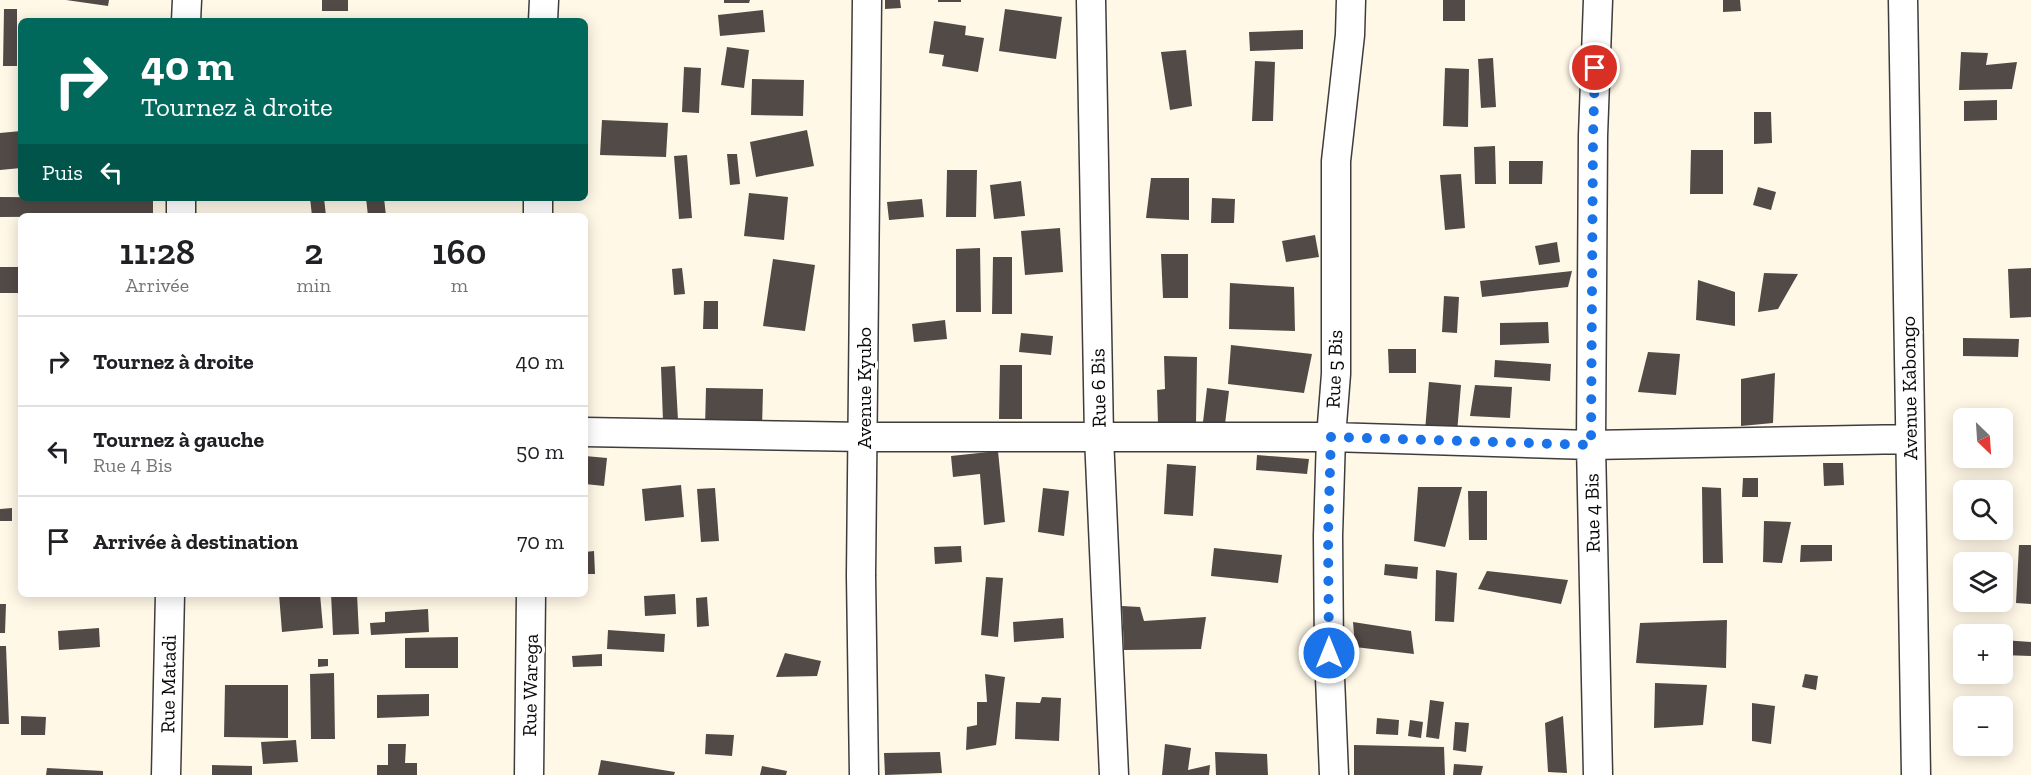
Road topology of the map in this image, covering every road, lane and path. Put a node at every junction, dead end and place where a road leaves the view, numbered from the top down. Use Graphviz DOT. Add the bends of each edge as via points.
graph roads {
  1 [pos="187,0"];
  2 [pos="544,0"];
  3 [pos="867,0"];
  4 [pos="1090,0"];
  5 [pos="1351,0"];
  6 [pos="1598,0"];
  7 [pos="1903,0"];
  8 [pos="186,18"];
  9 [pos="543,18"];
  10 [pos="588,432"];
  11 [pos="864,437"];
  12 [pos="1100,437"];
  13 [pos="1331,437"];
  14 [pos="1910,439"];
  15 [pos="1591,445"];
  16 [pos="170,597"];
  17 [pos="531,597"];
  18 [pos="166,775"];
  19 [pos="529,775"];
  20 [pos="864,775"];
  21 [pos="1114,775"];
  22 [pos="1334,775"];
  23 [pos="1598,775"];
  24 [pos="1916,775"];
  1 -- 8 [label="street"];
  2 -- 9 [label="street"];
  3 -- 11 [label="street, Avenue Kyubo"];
  4 -- 12 [label="street, Rue 6 Bis"];
  5 -- 13 [label="street, Rue 5 Bis" via="1336,161 1336,374"];
  6 -- 15 [label="street, Rue 4 Bis"];
  7 -- 14 [label="street, Avenue Kabongo"];
  10 -- 11 [label="street"];
  11 -- 12 [label="street"];
  11 -- 20 [label="street, Avenue Kyubo"];
  12 -- 13 [label="street"];
  12 -- 21 [label="street, Rue 6 Bis"];
  13 -- 15 [label="street"];
  13 -- 22 [label="street, Rue 5 Bis" via="1329,653"];
  14 -- 15 [label="street"];
  14 -- 24 [label="street, Avenue Kabongo"];
  15 -- 23 [label="street, Rue 4 Bis"];
  16 -- 18 [label="street, Rue Matadi"];
  17 -- 19 [label="street, Rue Warega"];
}
